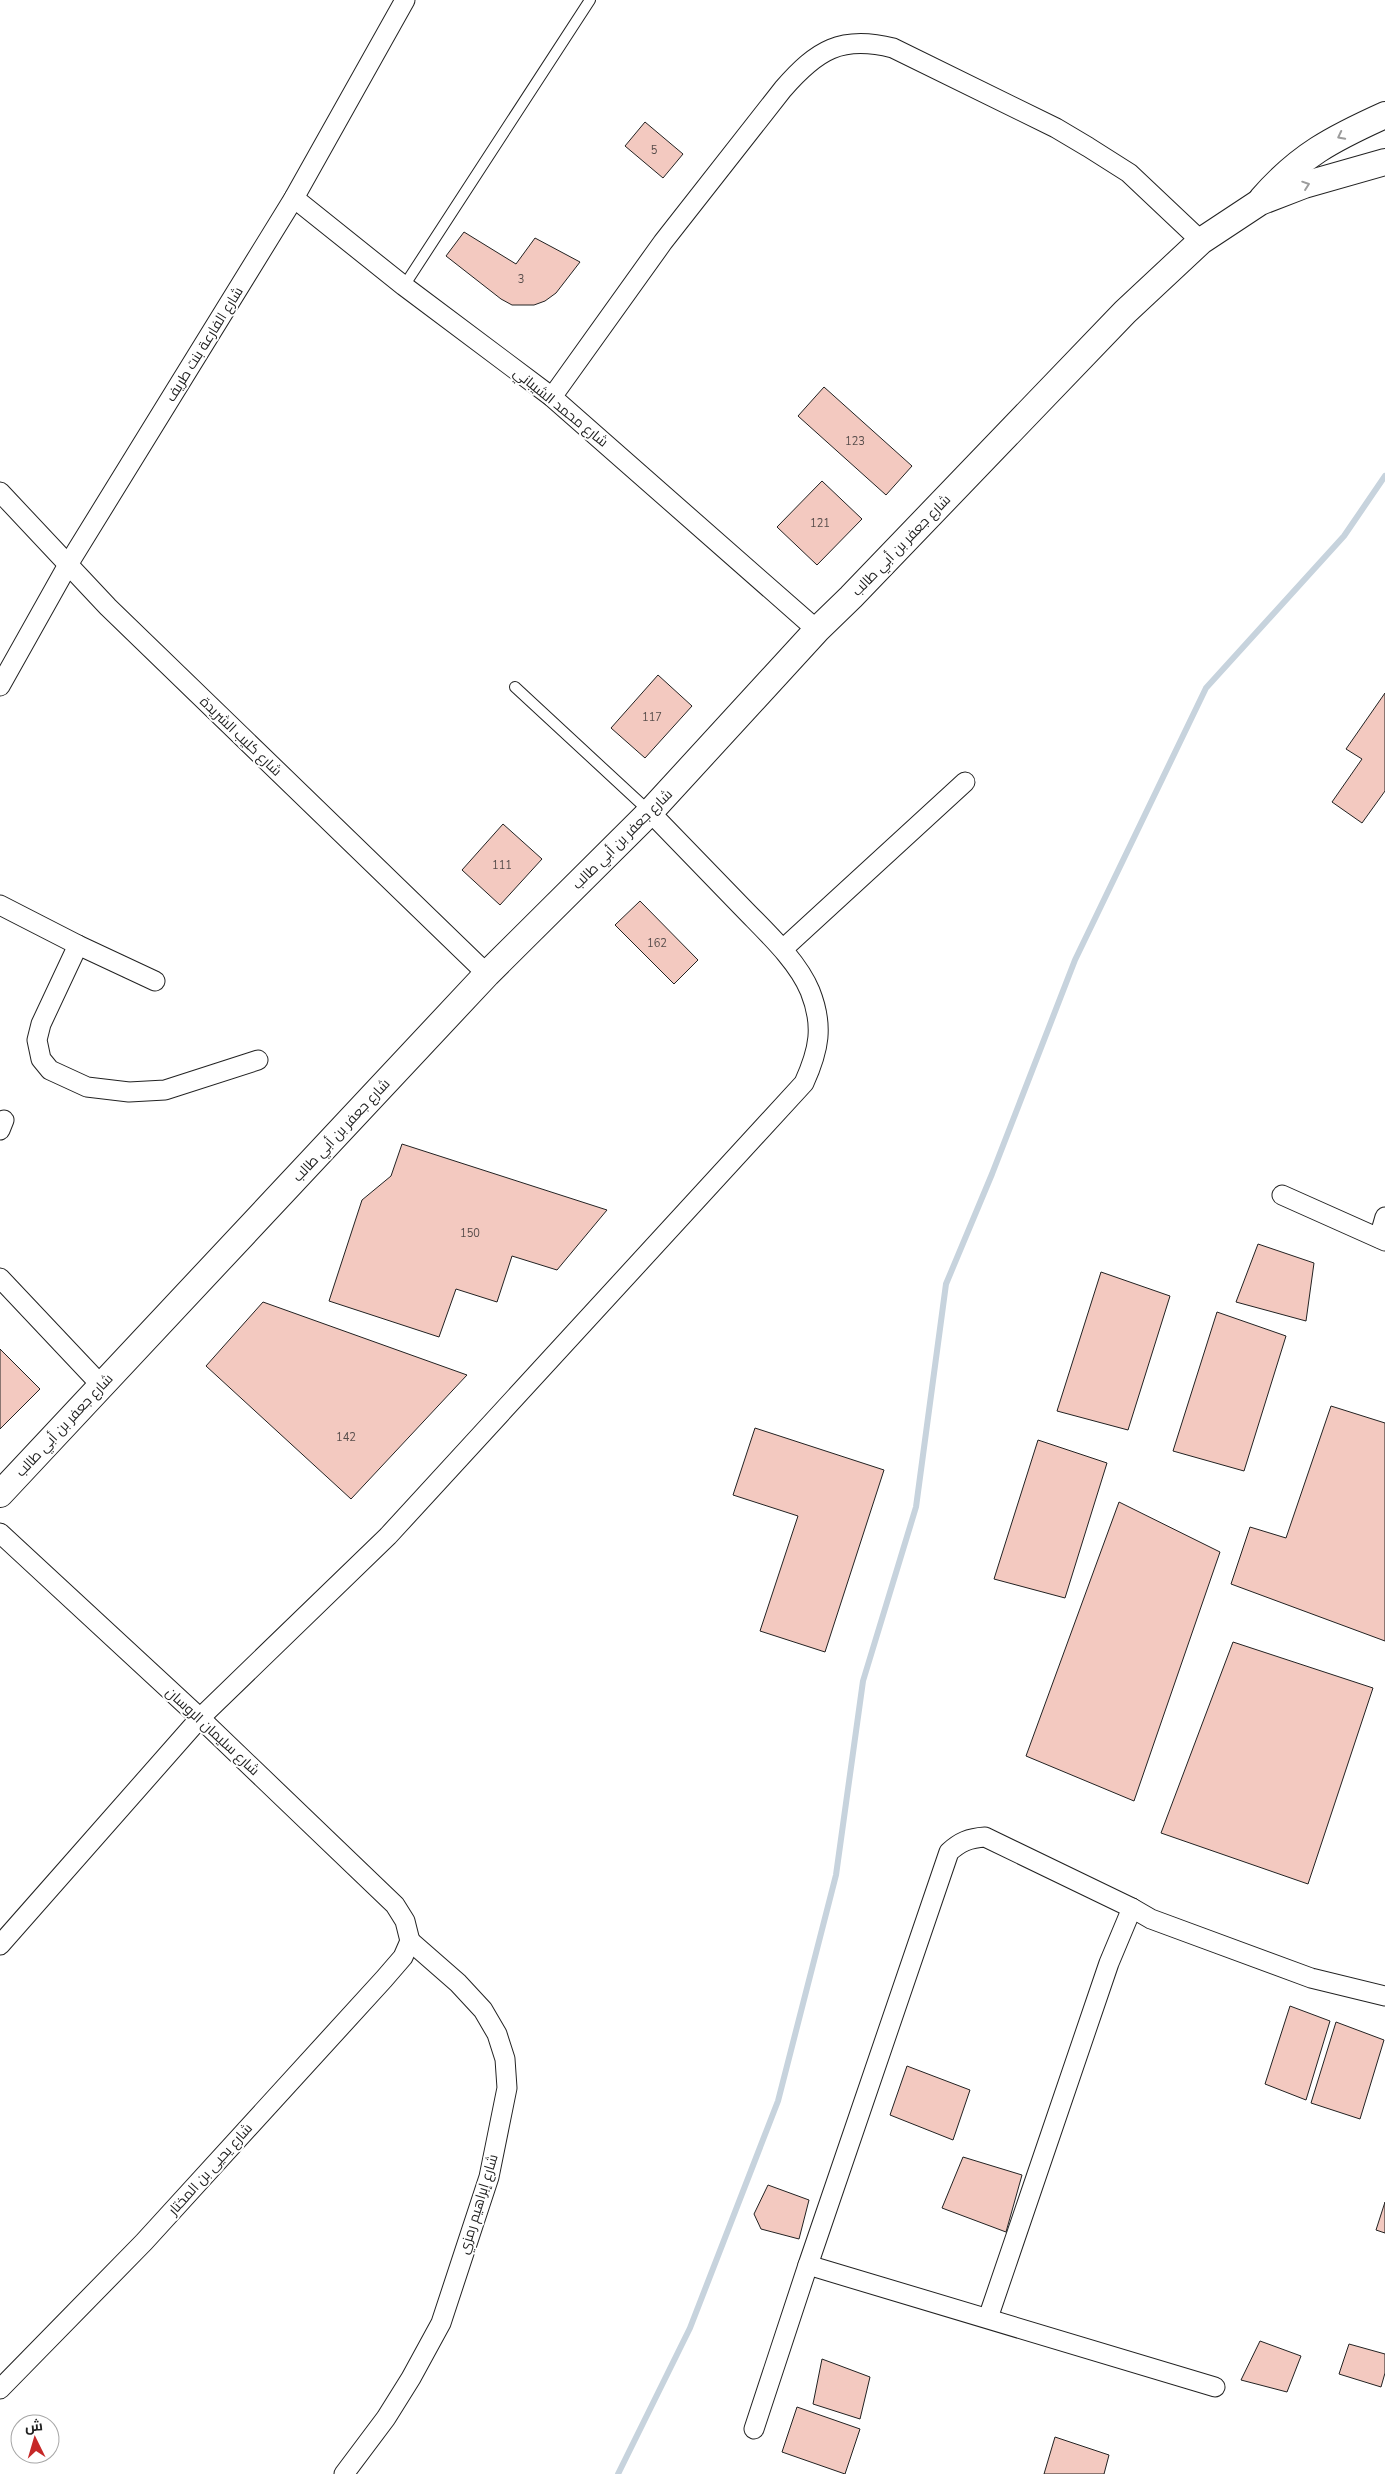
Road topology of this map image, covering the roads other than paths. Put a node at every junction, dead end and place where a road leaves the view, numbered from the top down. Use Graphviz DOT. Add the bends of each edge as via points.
graph roads {
  1 [pos="405,0"];
  2 [pos="590,0"];
  3 [pos="1385,115"];
  4 [pos="1385,162"];
  5 [pos="294,198"];
  6 [pos="1260,202"];
  7 [pos="1200,241"];
  8 [pos="404,286"];
  9 [pos="552,397"];
  10 [pos="0,492"];
  11 [pos="69,563"];
  12 [pos="817,630"];
  13 [pos="0,686"];
  14 [pos="515,687"];
  15 [pos="965,782"];
  16 [pos="650,812"];
  17 [pos="0,905"];
  18 [pos="78,945"];
  19 [pos="783,950"];
  20 [pos="487,974"];
  21 [pos="154,980"];
  22 [pos="258,1060"];
  23 [pos="1282,1195"];
  24 [pos="1385,1218"];
  25 [pos="1382,1240"];
  26 [pos="0,1278"];
  27 [pos="101,1385"];
  28 [pos="0,1494"];
  29 [pos="0,1533"];
  30 [pos="200,1718"];
  31 [pos="1132,1908"];
  32 [pos="410,1941"];
  33 [pos="0,1944"];
  34 [pos="1385,1996"];
  35 [pos="808,2265"];
  36 [pos="988,2318"];
  37 [pos="1215,2388"];
  38 [pos="0,2390"];
  39 [pos="754,2429"];
  40 [pos="344,2474"];
  1 -- 5 [label="street, شارع الفارعة بنت طريف"];
  2 -- 8 [label="lane"];
  3 -- 6 [label="street, شارع جعفر بن أبي طالب, one-way" via="1308,155 1283,175"];
  6 -- 4 [label="street, شارع جعفر بن أبي طالب, one-way" via="1304,185"];
  5 -- 8 [label="street, شارع محمد الشيباني"];
  5 -- 11 [label="street, شارع الفارعة بنت طريف"];
  6 -- 7 [label="street, شارع جعفر بن أبي طالب"];
  7 -- 9 [label="street" via="1129,173 1056,128 893,48 873,43 834,46 804,64 783,89 663,242"];
  7 -- 12 [label="street, شارع جعفر بن أبي طالب" via="1125,312"];
  8 -- 9 [label="street, شارع محمد الشيباني"];
  9 -- 12 [label="street, شارع محمد الشيباني"];
  10 -- 11 [label="street, شارع كليب الشريدة"];
  11 -- 13 [label="street, شارع الفارعة بنت طريف"];
  11 -- 20 [label="street, شارع كليب الشريدة" via="108,607"];
  12 -- 16 [label="street, شارع جعفر بن أبي طالب"];
  14 -- 16 [label="lane"];
  15 -- 19 [label="street"];
  16 -- 19 [label="street"];
  16 -- 20 [label="street, شارع جعفر بن أبي طالب"];
  17 -- 18 [label="street"];
  18 -- 21 [label="street"];
  18 -- 22 [label="street" via="41,1024 37,1040 41,1059 50,1070 87,1087 129,1092 165,1090"];
  19 -- 30 [label="street" via="809,990 816,1013 819,1035 816,1056 804,1083 388,1536"];
  20 -- 27 [label="street, شارع جعفر بن أبي طالب"];
  23 -- 25 [label="street"];
  24 -- 25 [label="street"];
  26 -- 27 [label="street"];
  27 -- 28 [label="street, شارع جعفر بن أبي طالب"];
  29 -- 30 [label="street, شارع سليمان الروسان"];
  30 -- 32 [label="street, شارع سليمان الروسان" via="395,1905 405,1921"];
  30 -- 33 [label="street"];
  31 -- 34 [label="street" via="1151,1919 1311,1978"];
  31 -- 35 [label="street" via="984,1837 960,1843 949,1852"];
  31 -- 36 [label="street" via="1105,1973"];
  32 -- 38 [label="street, شارع يحيى بن المختار" via="403,1957 384,1979 144,2242"];
  32 -- 40 [label="street, شارع إبراهيم رمزي" via="483,2010 497,2034 505,2059 507,2088 489,2177 441,2323 412,2378"];
  35 -- 36 [label="street"];
  35 -- 39 [label="street"];
  36 -- 37 [label="street"];
}
